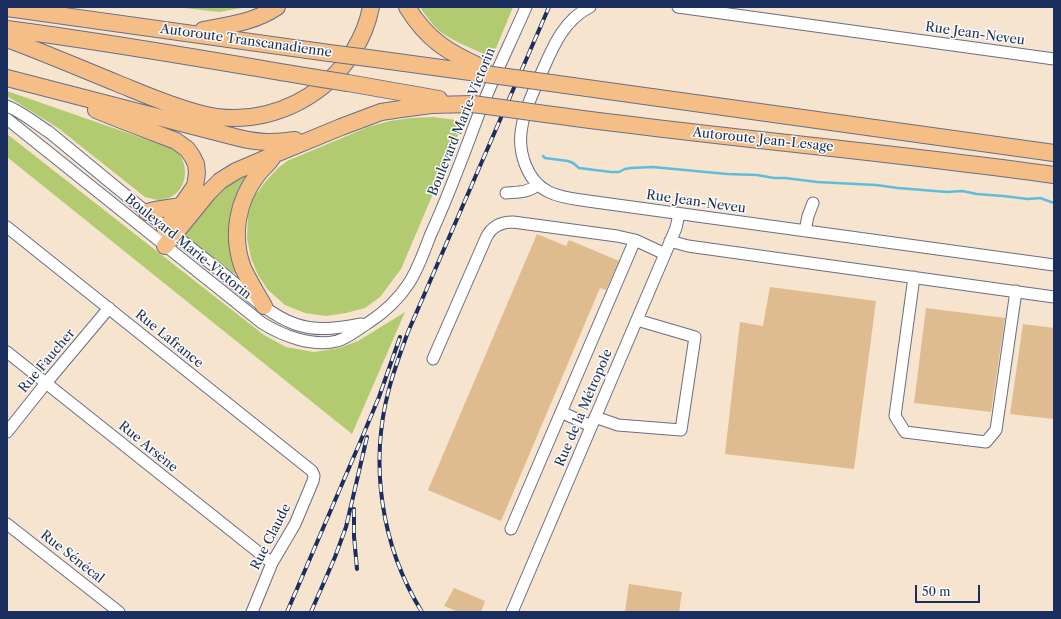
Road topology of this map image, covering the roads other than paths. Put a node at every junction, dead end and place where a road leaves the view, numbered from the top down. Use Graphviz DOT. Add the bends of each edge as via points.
graph roads {
  1 [pos="277,7"];
  2 [pos="371,7"];
  3 [pos="407,7"];
  4 [pos="526,7"];
  5 [pos="590,7"];
  6 [pos="678,7"];
  7 [pos="7,8"];
  8 [pos="7,28"];
  9 [pos="189,33"];
  10 [pos="7,40"];
  11 [pos="1054,59"];
  12 [pos="491,73"];
  13 [pos="7,78"];
  14 [pos="48,89"];
  15 [pos="473,104"];
  16 [pos="7,106"];
  17 [pos="7,119"];
  18 [pos="330,131"];
  19 [pos="278,153"];
  20 [pos="1054,153"];
  21 [pos="1054,175"];
  22 [pos="538,184"];
  23 [pos="506,193"];
  24 [pos="813,203"];
  25 [pos="181,206"];
  26 [pos="147,212"];
  27 [pos="679,214"];
  28 [pos="7,227"];
  29 [pos="805,231"];
  30 [pos="165,237"];
  31 [pos="635,240"];
  32 [pos="670,241"];
  33 [pos="665,254"];
  34 [pos="1054,265"];
  35 [pos="914,277"];
  36 [pos="1016,292"];
  37 [pos="1054,297"];
  38 [pos="264,306"];
  39 [pos="109,308"];
  40 [pos="637,320"];
  41 [pos="368,323"];
  42 [pos="7,352"];
  43 [pos="433,359"];
  44 [pos="46,383"];
  45 [pos="561,412"];
  46 [pos="593,422"];
  47 [pos="7,432"];
  48 [pos="313,474"];
  49 [pos="7,524"];
  50 [pos="511,529"];
  51 [pos="272,563"];
  52 [pos="119,612"];
  53 [pos="252,612"];
  54 [pos="512,612"];
  1 -- 9 [label="highway" via="246,22"];
  2 -- 10 [label="highway" via="357,45 333,78 288,107 251,117 221,118 184,109"];
  3 -- 12 [label="highway" via="422,29 439,45"];
  4 -- 41 [label="street, Boulevard Marie-Victorin" via="412,276 395,302"];
  5 -- 22 [label="street, Rue Jean-Neveu" via="572,19 558,37 534,89 524,118 521,134 523,155 530,174"];
  6 -- 11 [label="street, Rue Jean-Neveu"];
  7 -- 9 [label="highway, Autoroute Transcanadienne"];
  8 -- 15 [label="highway, Autoroute Transcanadienne, bridge"];
  9 -- 12 [label="highway, Autoroute Transcanadienne, bridge"];
  12 -- 20 [label="highway, Autoroute Jean-Lesage, bridge"];
  13 -- 14 [label="highway"];
  14 -- 18 [label="highway" via="254,141 295,140"];
  14 -- 25 [label="highway" via="184,146 194,160 197,173 195,186"];
  15 -- 18 [label="highway" via="431,105 390,111"];
  15 -- 21 [label="highway, Autoroute Jean-Lesage, bridge" via="660,129 896,154"];
  16 -- 26 [label="street, Boulevard Marie-Victorin" via="39,125"];
  17 -- 30 [label="street, Boulevard Marie-Victorin"];
  18 -- 19 [label="highway"];
  19 -- 30 [label="highway" via="220,181"];
  19 -- 38 [label="highway" via="247,191 240,207 237,224 241,262"];
  22 -- 23 [label="street" via="526,192"];
  22 -- 27 [label="street, Rue Jean-Neveu" via="553,193 573,199"];
  24 -- 29 [label="street"];
  25 -- 26 [label="highway"];
  25 -- 30 [label="highway"];
  26 -- 30 [label="street, Boulevard Marie-Victorin"];
  27 -- 29 [label="street, Rue Jean-Neveu"];
  27 -- 32 [label="street, Rue de la Métropole"];
  28 -- 39 [label="street, Rue Lafrance"];
  29 -- 34 [label="street, Rue Jean-Neveu"];
  30 -- 38 [label="street, Boulevard Marie-Victorin"];
  30 -- 41 [label="street, Boulevard Marie-Victorin" via="257,320 284,335 307,341 337,341"];
  31 -- 33 [label="street"];
  31 -- 43 [label="street" via="513,222 496,226 486,238"];
  31 -- 45 [label="street"];
  32 -- 33 [label="street, Rue de la Métropole"];
  32 -- 35 [label="street" via="688,246"];
  33 -- 40 [label="street, Rue de la Métropole"];
  35 -- 36 [label="street"];
  35 -- 36 [label="street" via="895,416 905,432 986,442 996,430"];
  36 -- 37 [label="street"];
  38 -- 41 [label="street, Boulevard Marie-Victorin" via="277,316 311,328 330,329"];
  39 -- 44 [label="street, Rue Faucher"];
  39 -- 48 [label="street, Rue Lafrance"];
  40 -- 46 [label="street, Rue de la Métropole"];
  40 -- 46 [label="street" via="695,337 681,430"];
  42 -- 44 [label="street, Rue Arsène"];
  44 -- 47 [label="street, Rue Faucher"];
  44 -- 51 [label="street, Rue Arsène"];
  45 -- 46 [label="street"];
  45 -- 50 [label="street"];
  46 -- 54 [label="street, Rue de la Métropole"];
  48 -- 51 [label="street, Rue Claude" via="313,481 295,524"];
  49 -- 52 [label="street, Rue Sénécal"];
  51 -- 53 [label="street, Rue Claude"];
}
